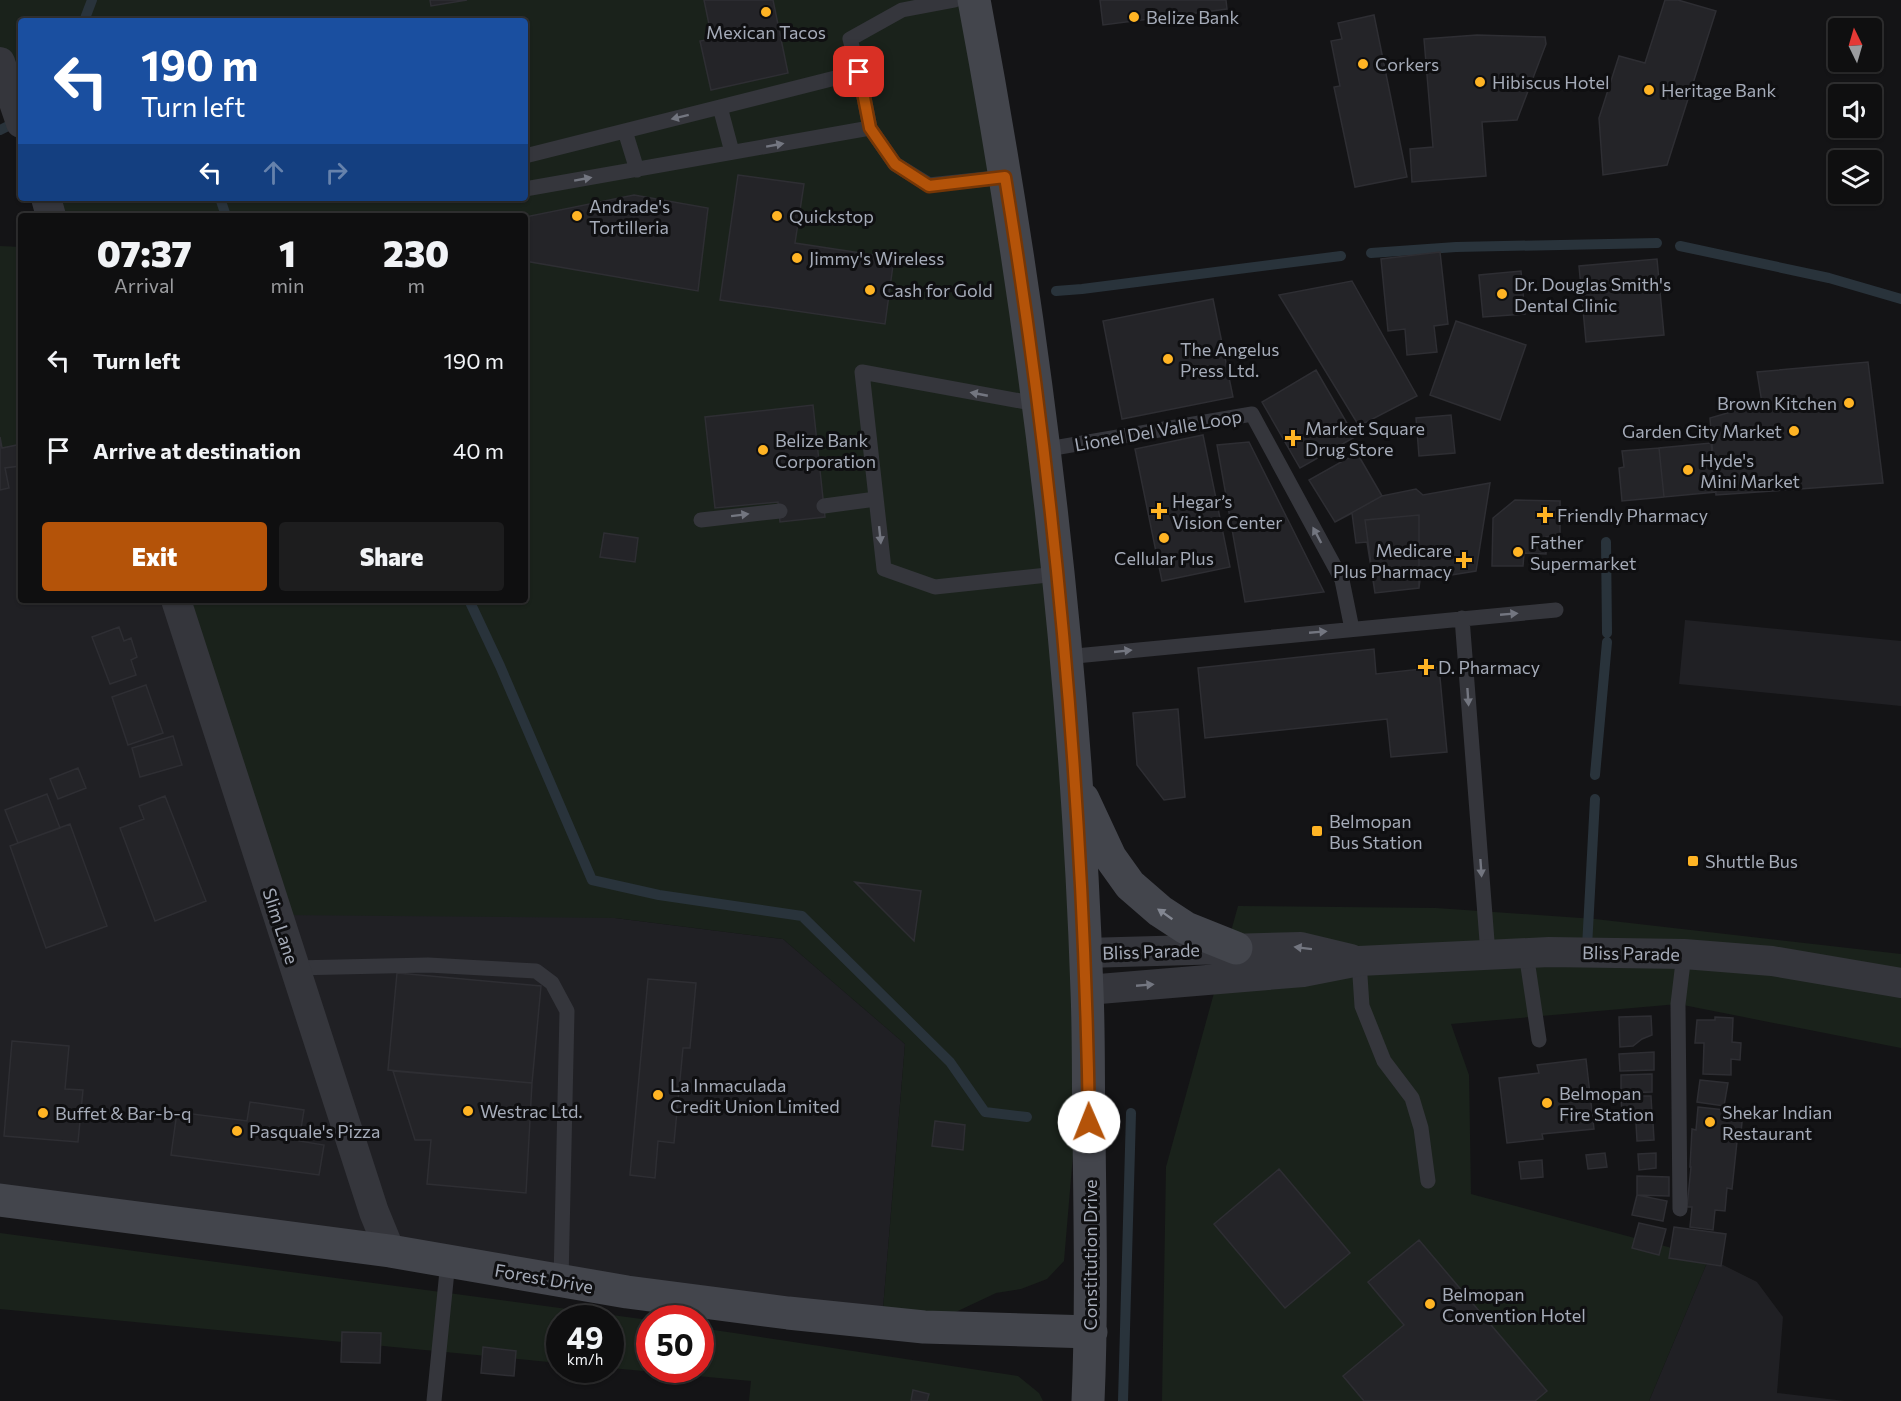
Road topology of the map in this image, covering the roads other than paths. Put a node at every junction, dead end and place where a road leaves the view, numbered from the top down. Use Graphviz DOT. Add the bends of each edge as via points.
graph roads {
  1 [pos="955,0"];
  2 [pos="974,0"];
  3 [pos="0,62"];
  4 [pos="859,72"];
  5 [pos="720,107"];
  6 [pos="17,111"];
  7 [pos="870,128"];
  8 [pos="625,131"];
  9 [pos="732,152"];
  10 [pos="528,155"];
  11 [pos="637,170"];
  12 [pos="1005,177"];
  13 [pos="528,188"];
  14 [pos="1037,404"];
  15 [pos="1042,450"];
  16 [pos="876,499"];
  17 [pos="824,506"];
  18 [pos="780,511"];
  19 [pos="701,520"];
  20 [pos="1057,574"];
  21 [pos="177,603"];
  22 [pos="1556,610"];
  23 [pos="1462,618"];
  24 [pos="1352,629"];
  25 [pos="1065,657"];
  26 [pos="1075,782"];
  27 [pos="1236,948"];
  28 [pos="1085,953"];
  29 [pos="1526,953"];
  30 [pos="1488,954"];
  31 [pos="1684,954"];
  32 [pos="1359,961"];
  33 [pos="294,968"];
  34 [pos="1901,983"];
  35 [pos="1087,990"];
  36 [pos="1539,1040"];
  37 [pos="1428,1181"];
  38 [pos="0,1200"];
  39 [pos="1680,1209"];
  40 [pos="390,1251"];
  41 [pos="448,1261"];
  42 [pos="561,1281"];
  43 [pos="1091,1332"];
  44 [pos="434,1401"];
  45 [pos="1088,1401"];
  1 -- 4 [label="lane" via="902,10 850,39"];
  2 -- 12 [label="main road, Constitution Drive"];
  3 -- 6 [label="street"];
  4 -- 5 [label="lane"];
  4 -- 7 [label="lane"];
  5 -- 8 [label="lane, one-way"];
  5 -- 9 [label="lane"];
  9 -- 7 [label="lane, one-way"];
  7 -- 12 [label="lane" via="895,164 929,186"];
  8 -- 10 [label="lane"];
  8 -- 11 [label="lane"];
  9 -- 11 [label="lane"];
  13 -- 11 [label="lane, one-way"];
  12 -- 14 [label="main road, Constitution Drive"];
  14 -- 15 [label="main road, Constitution Drive"];
  14 -- 16 [label="lane, one-way" via="862,372"];
  15 -- 20 [label="main road, Constitution Drive"];
  24 -- 15 [label="lane, Lionel Del Valle Loop, one-way" via="1342,580 1252,414"];
  16 -- 17 [label="lane"];
  16 -- 20 [label="lane, one-way" via="884,568 935,587"];
  19 -- 18 [label="lane, one-way"];
  20 -- 25 [label="main road, Constitution Drive"];
  21 -- 33 [label="street, Slim Lane"];
  23 -- 22 [label="lane, one-way"];
  23 -- 24 [label="lane"];
  23 -- 30 [label="lane, one-way"];
  25 -- 24 [label="lane, one-way"];
  25 -- 26 [label="main road, Constitution Drive"];
  27 -- 26 [label="main road, one-way" via="1186,928 1130,885 1110,857"];
  26 -- 28 [label="main road, Constitution Drive"];
  27 -- 28 [label="street, Bliss Parade"];
  32 -- 27 [label="street, Bliss Parade, one-way" via="1301,946"];
  28 -- 35 [label="main road, Constitution Drive"];
  29 -- 30 [label="street, Bliss Parade"];
  29 -- 31 [label="street, Bliss Parade"];
  29 -- 36 [label="lane"];
  30 -- 32 [label="street, Bliss Parade"];
  31 -- 34 [label="street, Bliss Parade" via="1772,961"];
  31 -- 39 [label="lane" via="1678,1004"];
  35 -- 32 [label="street, Bliss Parade, one-way" via="1303,972"];
  32 -- 37 [label="lane" via="1362,1006 1384,1061 1412,1098 1421,1128"];
  33 -- 40 [label="street, Slim Lane"];
  33 -- 42 [label="lane" via="428,965 524,970 536,971 552,983 567,1011"];
  35 -- 43 [label="main road, Constitution Drive"];
  38 -- 40 [label="main road, Forest Drive"];
  40 -- 41 [label="main road, Forest Drive"];
  41 -- 42 [label="main road, Forest Drive"];
  41 -- 44 [label="lane"];
  42 -- 43 [label="main road, Forest Drive" via="924,1327"];
  43 -- 45 [label="main road, Constitution Drive"];
}
